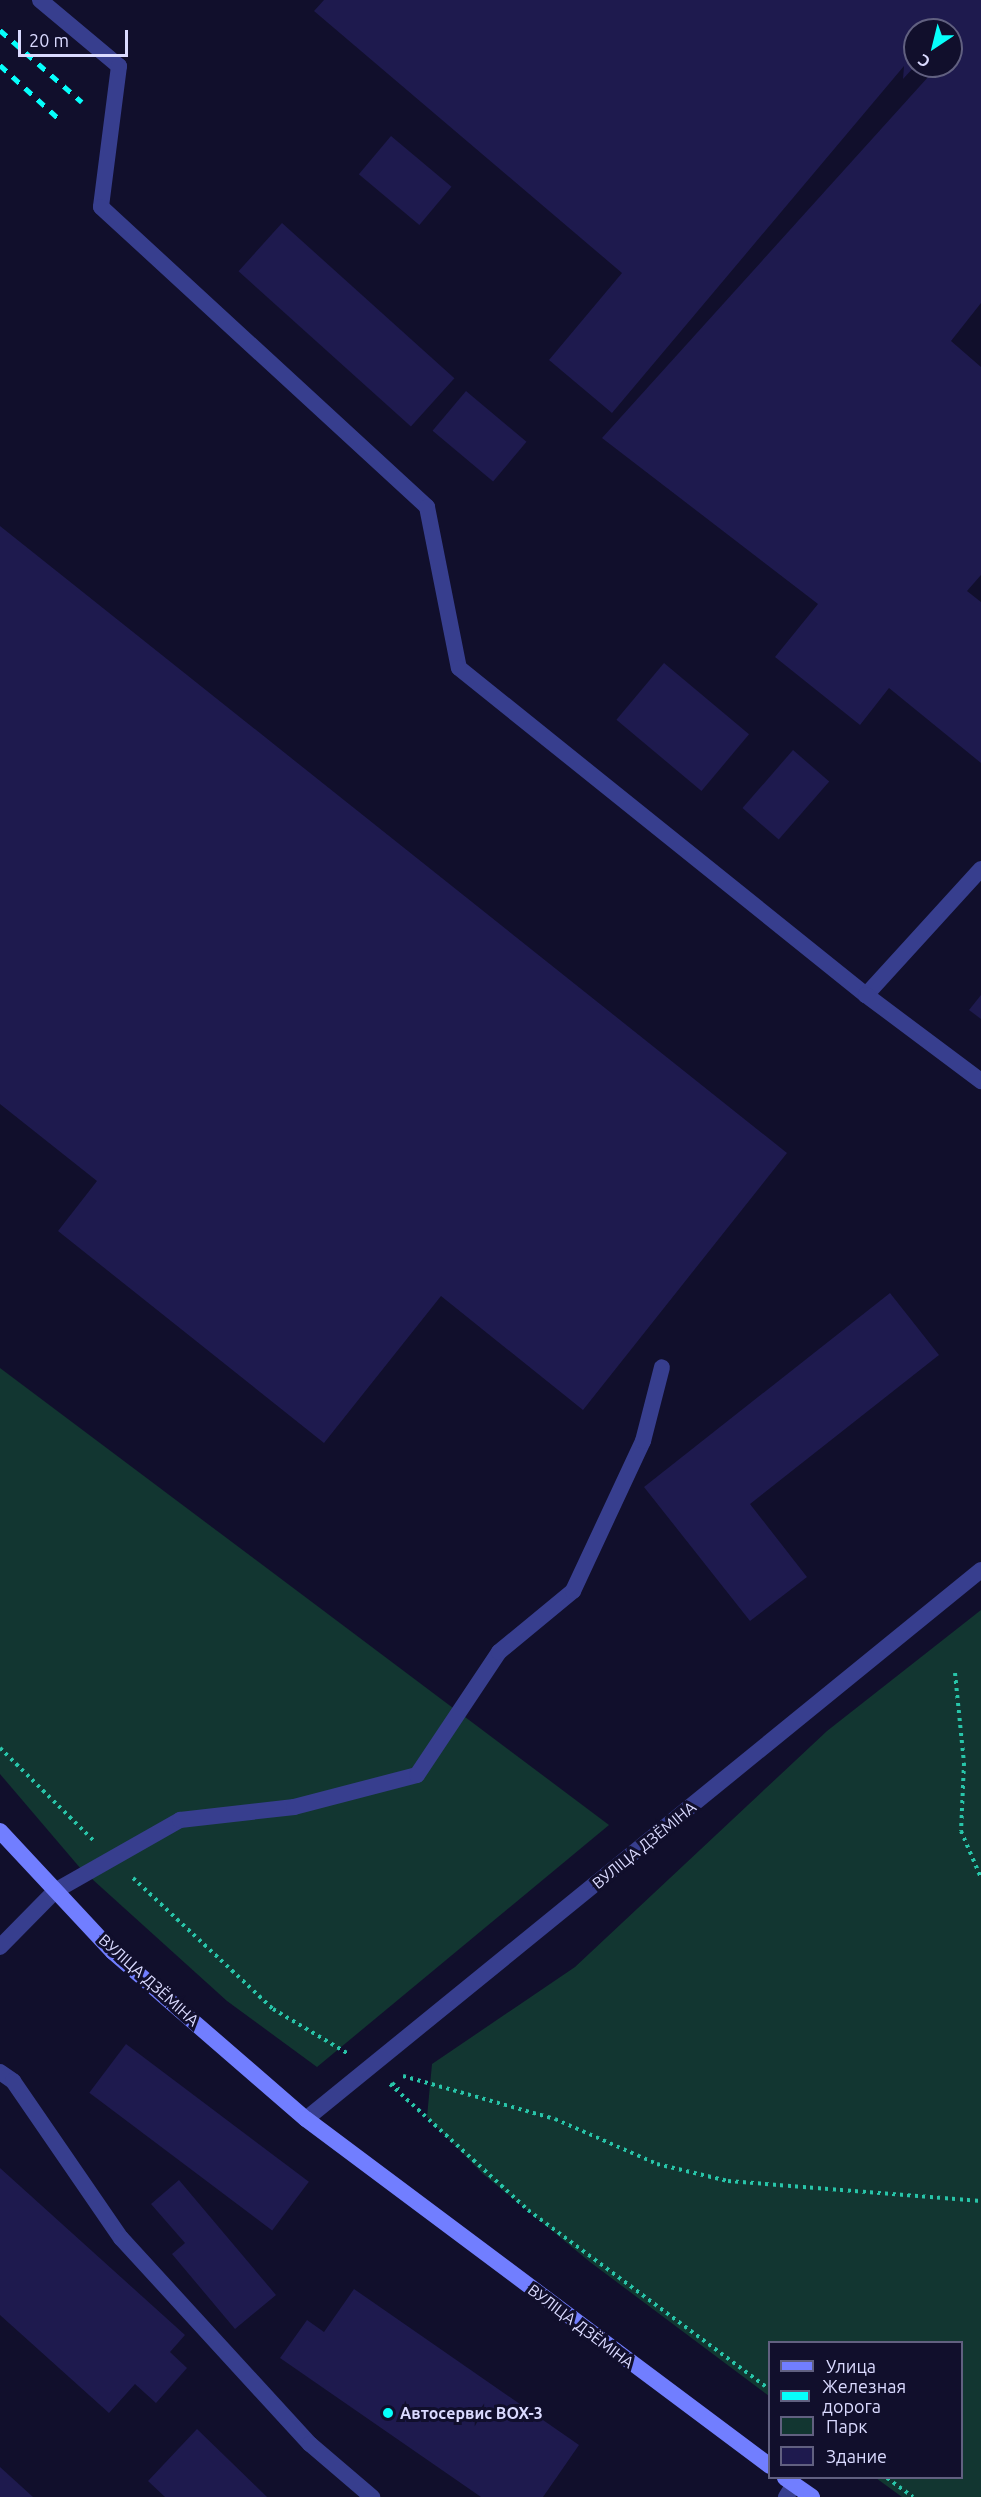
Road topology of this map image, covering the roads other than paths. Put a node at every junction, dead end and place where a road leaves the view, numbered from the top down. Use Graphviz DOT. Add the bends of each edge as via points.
graph roads {
  1 [pos="40,0"];
  2 [pos="981,869"];
  3 [pos="866,994"];
  4 [pos="981,1081"];
  5 [pos="662,1367"];
  6 [pos="981,1570"];
  7 [pos="0,1831"];
  8 [pos="55,1891"];
  9 [pos="0,1947"];
  10 [pos="0,2072"];
  11 [pos="306,2120"];
  12 [pos="768,2465"];
  13 [pos="788,2486"];
  14 [pos="372,2497"];
  15 [pos="812,2497"];
  1 -- 3 [label="street" via="118,66 101,207 428,507 459,668"];
  2 -- 3 [label="street"];
  3 -- 4 [label="street"];
  5 -- 8 [label="street" via="643,1442 573,1591 499,1652 417,1775 294,1807 180,1820"];
  6 -- 11 [label="street, ВУЛІЦА ДЗЁМІНА"];
  7 -- 8 [label="main road, ВУЛІЦА ДЗЁМІНА"];
  8 -- 9 [label="street"];
  8 -- 11 [label="main road, ВУЛІЦА ДЗЁМІНА" via="113,1952"];
  10 -- 14 [label="street" via="13,2081 121,2238 310,2444"];
  11 -- 12 [label="main road, ВУЛІЦА ДЗЁМІНА"];
  13 -- 15 [label="main road"];
}
